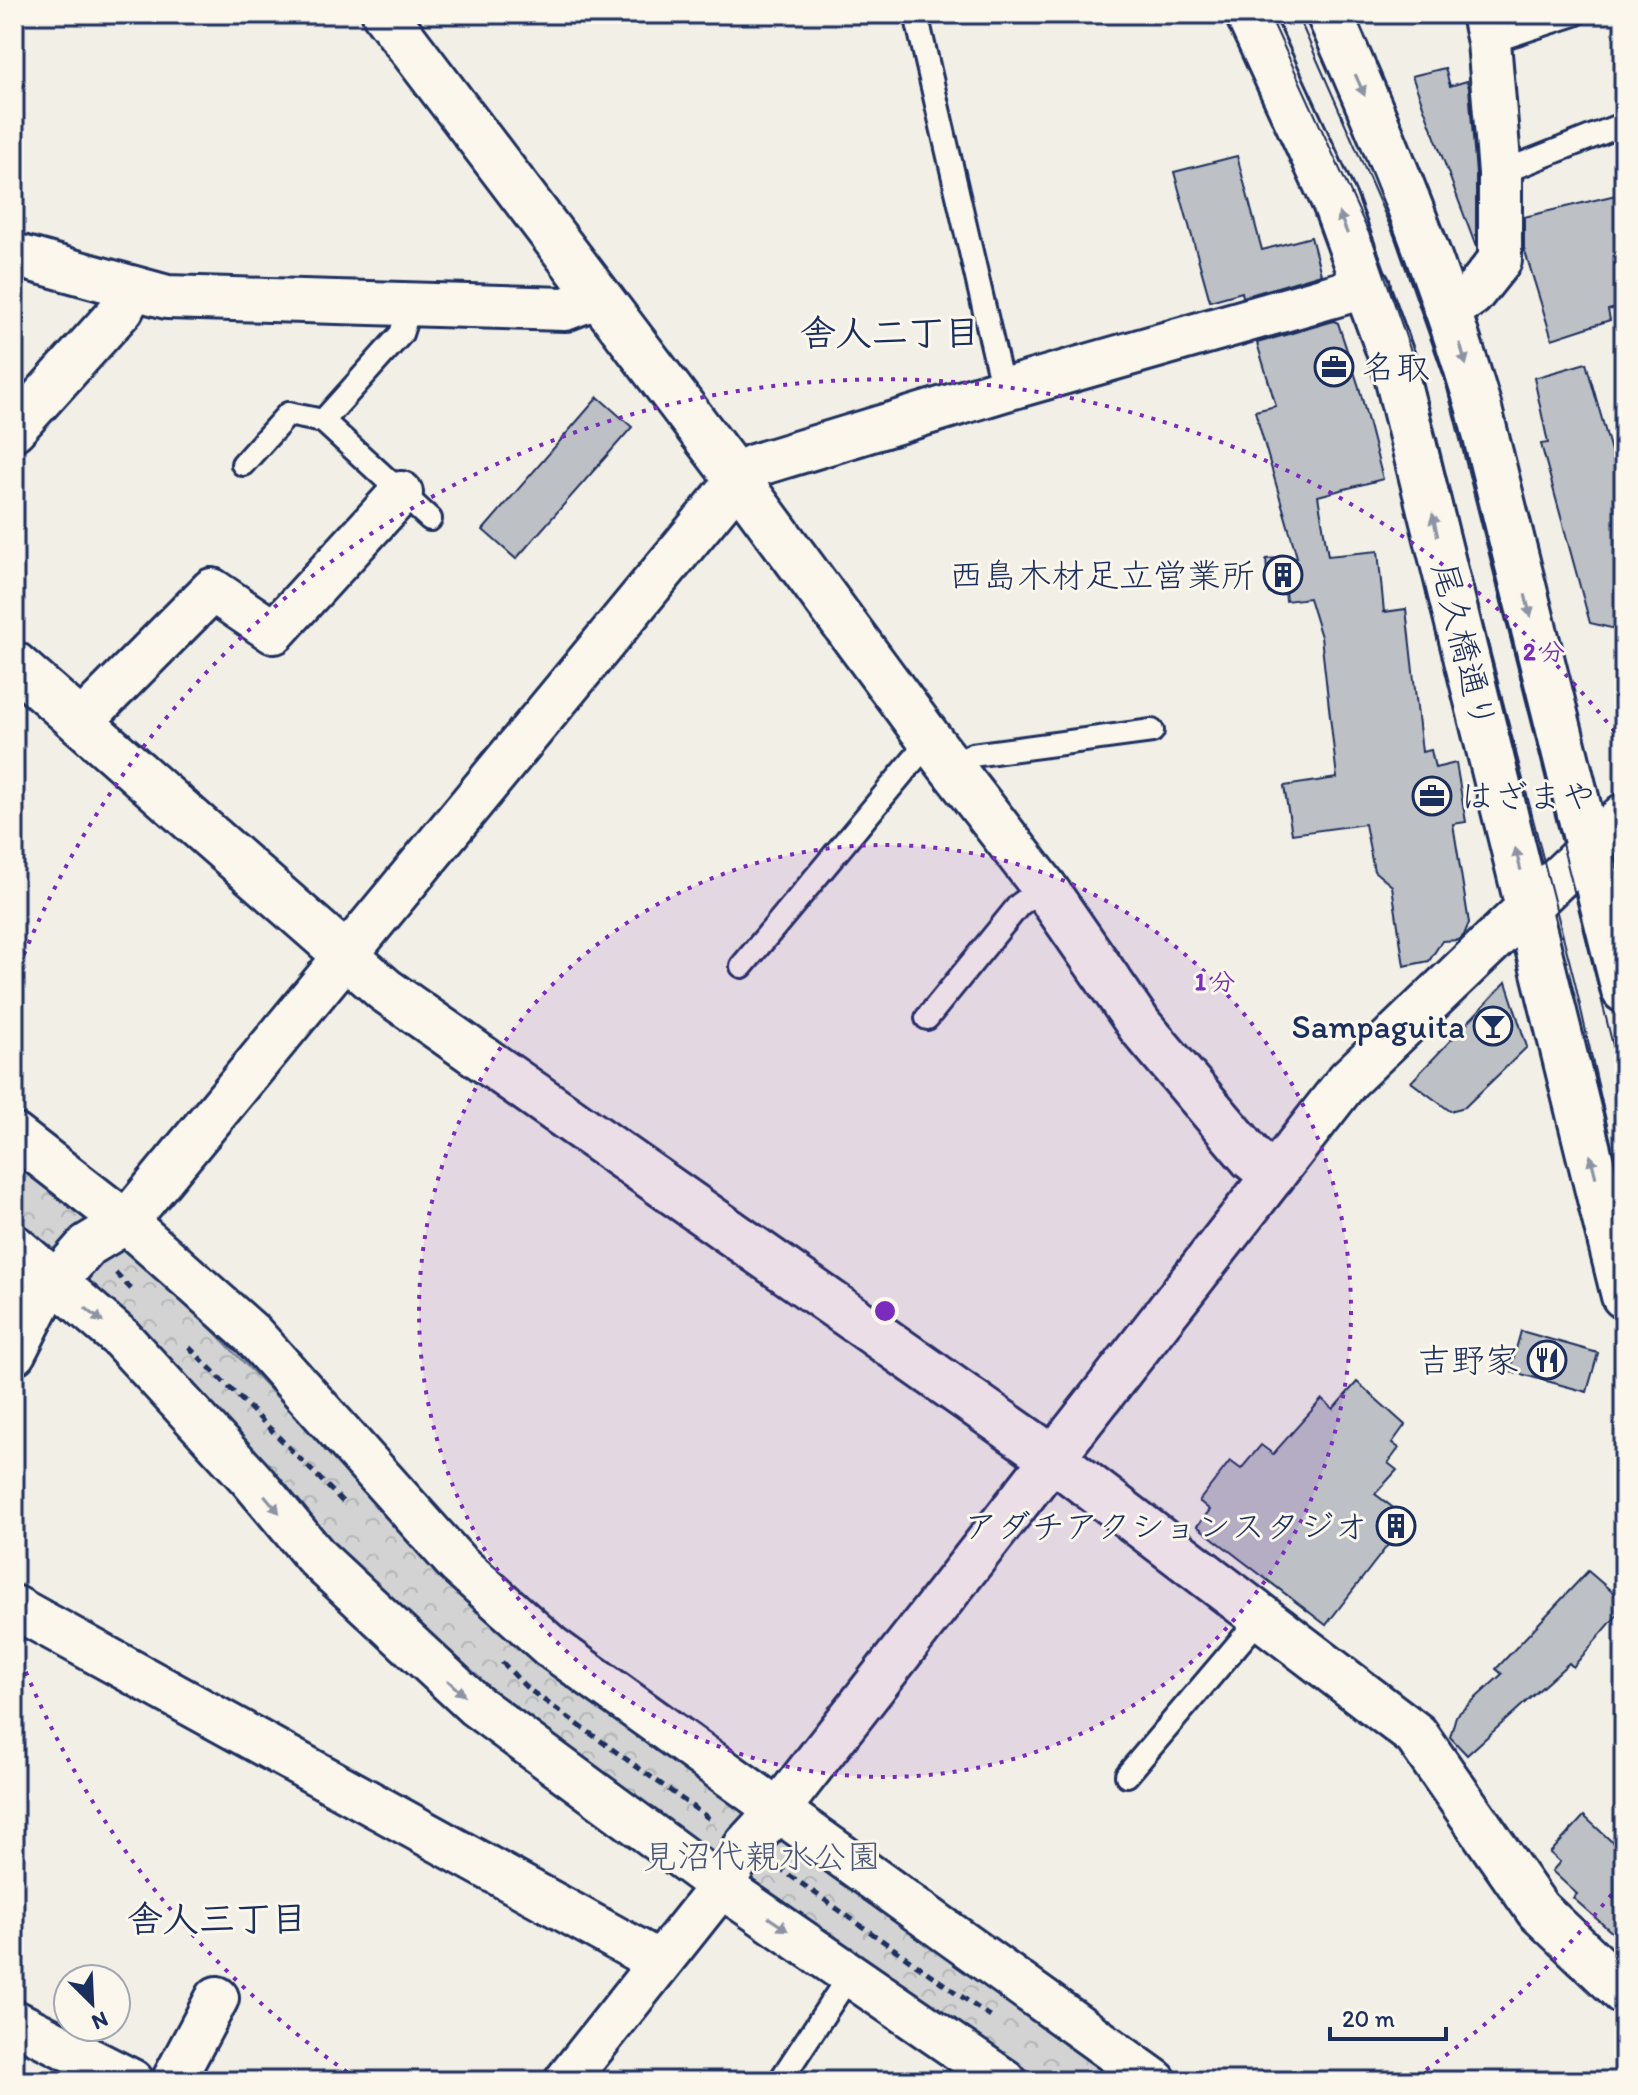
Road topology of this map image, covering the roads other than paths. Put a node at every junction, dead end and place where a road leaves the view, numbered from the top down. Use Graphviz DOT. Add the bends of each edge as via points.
graph roads {
  1 [pos="385,14"];
  2 [pos="916,14"];
  3 [pos="1248,14"];
  4 [pos="1329,14"];
  5 [pos="1575,14"];
  6 [pos="1486,28"];
  7 [pos="1624,124"];
  8 [pos="1500,173"];
  9 [pos="14,255"];
  10 [pos="1368,286"];
  11 [pos="133,288"];
  12 [pos="599,296"];
  13 [pos="410,306"];
  14 [pos="1450,310"];
  15 [pos="1003,390"];
  16 [pos="323,421"];
  17 [pos="14,429"];
  18 [pos="243,464"];
  19 [pos="738,480"];
  20 [pos="416,506"];
  21 [pos="14,664"];
  22 [pos="80,723"];
  23 [pos="1152,731"];
  24 [pos="941,755"];
  25 [pos="1624,815"];
  26 [pos="1607,844"];
  27 [pos="1044,887"];
  28 [pos="1531,908"];
  29 [pos="344,956"];
  30 [pos="742,966"];
  31 [pos="1624,990"];
  32 [pos="927,1018"];
  33 [pos="14,1135"];
  34 [pos="1273,1175"];
  35 [pos="126,1222"];
  36 [pos="14,1246"];
  37 [pos="55,1282"];
  38 [pos="1624,1296"];
  39 [pos="14,1353"];
  40 [pos="1051,1457"];
  41 [pos="14,1607"];
  42 [pos="1261,1617"];
  43 [pos="1127,1775"];
  44 [pos="778,1810"];
  45 [pos="721,1886"];
  46 [pos="659,1962"];
  47 [pos="851,1973"];
  48 [pos="1624,1992"];
  49 [pos="217,1998"];
  50 [pos="15,2022"];
  51 [pos="113,2077"];
  52 [pos="173,2081"];
  53 [pos="566,2081"];
  54 [pos="780,2081"];
  55 [pos="1005,2081"];
  56 [pos="1155,2081"];
  1 -- 12 [label="street"];
  2 -- 15 [label="lane"];
  10 -- 3 [label="street, 尾久橋通り, one-way"];
  4 -- 14 [label="street, one-way" via="1399,172"];
  5 -- 6 [label="lane"];
  6 -- 8 [label="street"];
  7 -- 8 [label="lane"];
  8 -- 14 [label="street" via="1500,260 1472,295"];
  9 -- 11 [label="street"];
  10 -- 15 [label="street"];
  28 -- 10 [label="street, 尾久橋通り, one-way" via="1410,422"];
  11 -- 13 [label="street" via="167,297"];
  11 -- 17 [label="street" via="122,309"];
  12 -- 13 [label="street" via="565,309"];
  12 -- 19 [label="street"];
  13 -- 16 [label="lane" via="401,334"];
  14 -- 26 [label="street, one-way"];
  15 -- 19 [label="street" via="753,466"];
  16 -- 18 [label="lane" via="288,414"];
  16 -- 20 [label="lane"];
  19 -- 24 [label="street"];
  19 -- 29 [label="street"];
  20 -- 22 [label="street" via="274,632 212,590"];
  21 -- 22 [label="street"];
  22 -- 29 [label="street"];
  23 -- 24 [label="lane"];
  24 -- 27 [label="street"];
  24 -- 30 [label="lane"];
  25 -- 26 [label="street"];
  26 -- 28 [label="street"];
  26 -- 31 [label="street"];
  27 -- 32 [label="lane" via="1019,905"];
  27 -- 34 [label="street" via="1140,1026 1252,1158"];
  28 -- 34 [label="street" via="1348,1080"];
  38 -- 28 [label="street, 尾久橋通り, one-way"];
  29 -- 35 [label="street"];
  29 -- 40 [label="street" via="385,990"];
  33 -- 35 [label="street"];
  34 -- 40 [label="street"];
  35 -- 37 [label="street" via="88,1245"];
  35 -- 44 [label="street" via="253,1335 458,1564 551,1647"];
  36 -- 37 [label="street"];
  37 -- 39 [label="street"];
  37 -- 45 [label="street, one-way" via="121,1338 317,1558 475,1705"];
  40 -- 42 [label="street"];
  40 -- 44 [label="street"];
  41 -- 46 [label="street"];
  42 -- 43 [label="lane"];
  42 -- 48 [label="street" via="1416,1735 1538,1910"];
  44 -- 45 [label="street" via="746,1845"];
  44 -- 56 [label="street"];
  45 -- 46 [label="street"];
  45 -- 47 [label="street, one-way"];
  46 -- 53 [label="street"];
  47 -- 54 [label="lane"];
  47 -- 55 [label="street"];
  49 -- 52 [label="street"];
  50 -- 51 [label="street"];
}
